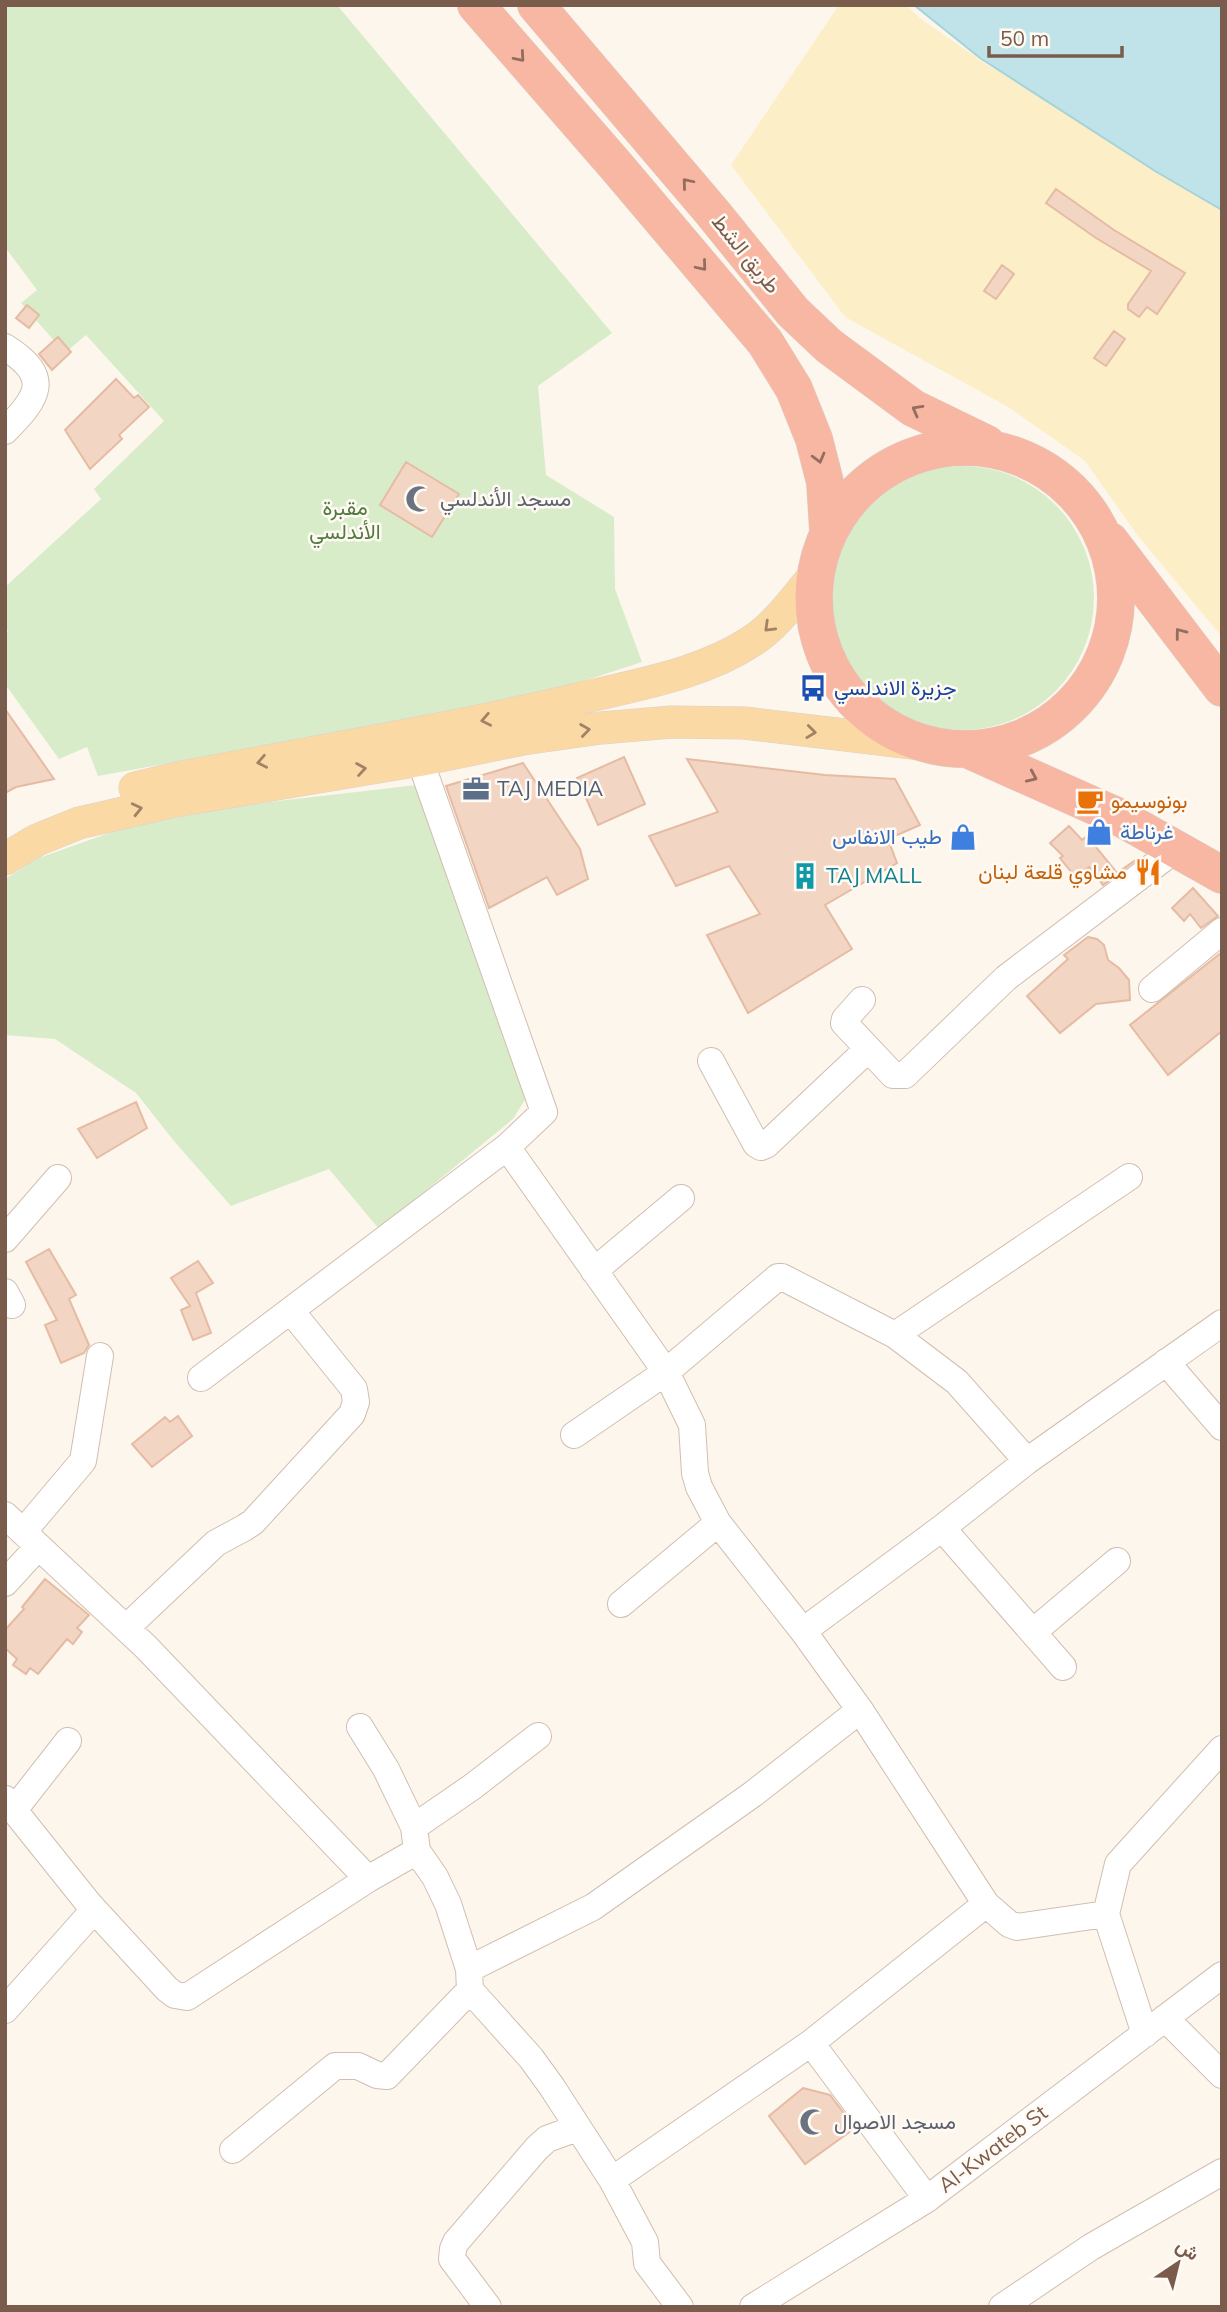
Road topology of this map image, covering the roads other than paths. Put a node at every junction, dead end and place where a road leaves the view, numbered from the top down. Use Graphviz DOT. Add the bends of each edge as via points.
graph roads {
  1 [pos="476,5"];
  2 [pos="536,5"];
  3 [pos="5,347"];
  4 [pos="5,430"];
  5 [pos="1001,450"];
  6 [pos="1096,522"];
  7 [pos="828,530"];
  8 [pos="814,576"];
  9 [pos="1222,688"];
  10 [pos="922,744"];
  11 [pos="969,750"];
  12 [pos="420,760"];
  13 [pos="176,789"];
  14 [pos="5,834"];
  15 [pos="1176,849"];
  16 [pos="5,859"];
  17 [pos="1222,875"];
  18 [pos="1222,931"];
  19 [pos="1152,989"];
  20 [pos="862,1000"];
  21 [pos="868,1049"];
  22 [pos="711,1061"];
  23 [pos="506,1147"];
  24 [pos="1129,1177"];
  25 [pos="58,1178"];
  26 [pos="681,1198"];
  27 [pos="5,1239"];
  28 [pos="594,1271"];
  29 [pos="291,1311"];
  30 [pos="1221,1326"];
  31 [pos="895,1335"];
  32 [pos="100,1356"];
  33 [pos="1166,1362"];
  34 [pos="666,1372"];
  35 [pos="201,1378"];
  36 [pos="1222,1427"];
  37 [pos="574,1435"];
  38 [pos="1027,1461"];
  39 [pos="718,1523"];
  40 [pos="942,1528"];
  41 [pos="22,1531"];
  42 [pos="1117,1561"];
  43 [pos="5,1583"];
  44 [pos="621,1604"];
  45 [pos="127,1628"];
  46 [pos="803,1632"];
  47 [pos="1033,1632"];
  48 [pos="1063,1667"];
  49 [pos="860,1710"];
  50 [pos="360,1727"];
  51 [pos="538,1736"];
  52 [pos="68,1741"];
  53 [pos="1222,1749"];
  54 [pos="10,1804"];
  55 [pos="416,1839"];
  56 [pos="368,1879"];
  57 [pos="986,1903"];
  58 [pos="94,1910"];
  59 [pos="1106,1914"];
  60 [pos="1222,1975"];
  61 [pos="469,1979"];
  62 [pos="5,2010"];
  63 [pos="1155,2026"];
  64 [pos="811,2043"];
  65 [pos="1222,2075"];
  66 [pos="578,2127"];
  67 [pos="233,2150"];
  68 [pos="1222,2172"];
  69 [pos="612,2179"];
  70 [pos="927,2199"];
  71 [pos="488,2307"];
  72 [pos="680,2307"];
  73 [pos="753,2307"];
  74 [pos="1002,2307"];
  1 -- 7 [label="highway, طريق الشط, one-way" via="765,342 794,389 814,439 825,482"];
  5 -- 2 [label="highway, طريق الشط, one-way" via="913,408 829,346 793,312"];
  3 -- 4 [label="street" via="26,363 36,386 27,409"];
  5 -- 6 [label="highway" via="1038,465 1070,489"];
  5 -- 7 [label="highway" via="949,447 901,460 859,488"];
  9 -- 6 [label="highway, one-way"];
  6 -- 11 [label="highway" via="1112,563 1116,608 1107,652 1085,691 1053,722 1013,742"];
  7 -- 8 [label="highway"];
  8 -- 10 [label="highway" via="816,629 836,679 873,719"];
  8 -- 13 [label="main road, one-way" via="755,640 692,669 518,714"];
  10 -- 11 [label="highway"];
  12 -- 10 [label="main road, one-way" via="523,739 672,722 744,723"];
  11 -- 15 [label="highway, one-way" via="1108,812"];
  13 -- 12 [label="main road, one-way"];
  12 -- 23 [label="street" via="543,1106 541,1115"];
  13 -- 14 [label="main road" via="74,803"];
  16 -- 13 [label="main road, one-way" via="37,840"];
  15 -- 17 [label="highway"];
  15 -- 21 [label="street" via="1006,978 905,1075 893,1075"];
  18 -- 19 [label="street"];
  20 -- 21 [label="street" via="845,1023"];
  21 -- 22 [label="street" via="761,1147"];
  23 -- 28 [label="street"];
  23 -- 29 [label="street"];
  24 -- 31 [label="street"];
  25 -- 27 [label="street"];
  26 -- 28 [label="street"];
  28 -- 34 [label="street"];
  29 -- 35 [label="street"];
  29 -- 45 [label="street" via="354,1390 352,1414 253,1522 216,1542"];
  30 -- 33 [label="street"];
  31 -- 34 [label="street" via="778,1277"];
  31 -- 38 [label="street" via="957,1382"];
  32 -- 41 [label="street" via="83,1461"];
  33 -- 36 [label="street"];
  33 -- 38 [label="street"];
  34 -- 37 [label="street"];
  34 -- 39 [label="street" via="692,1425 695,1473"];
  38 -- 40 [label="street"];
  39 -- 44 [label="street"];
  39 -- 46 [label="street"];
  40 -- 46 [label="street"];
  40 -- 47 [label="street"];
  41 -- 43 [label="street"];
  41 -- 45 [label="street"];
  42 -- 47 [label="street"];
  45 -- 56 [label="street"];
  46 -- 49 [label="street"];
  47 -- 48 [label="street"];
  49 -- 57 [label="street"];
  49 -- 61 [label="street" via="753,1794 593,1906"];
  50 -- 55 [label="street" via="386,1769"];
  51 -- 55 [label="street" via="472,1787"];
  52 -- 54 [label="street"];
  53 -- 59 [label="street" via="1118,1864"];
  54 -- 58 [label="street"];
  55 -- 56 [label="street"];
  55 -- 61 [label="street" via="448,1903"];
  56 -- 58 [label="street" via="181,1998 167,1989"];
  57 -- 59 [label="street" via="1017,1927"];
  57 -- 64 [label="street"];
  58 -- 62 [label="street"];
  59 -- 63 [label="street"];
  60 -- 63 [label="street, Al-Kwateb St"];
  61 -- 66 [label="street"];
  61 -- 67 [label="street" via="387,2076 358,2066 335,2066"];
  63 -- 65 [label="street"];
  63 -- 70 [label="street, Al-Kwateb St"];
  64 -- 69 [label="street"];
  64 -- 70 [label="street"];
  66 -- 69 [label="street"];
  66 -- 71 [label="street" via="537,2148 456,2242 452,2259"];
  68 -- 74 [label="street" via="1091,2247"];
  69 -- 72 [label="street" via="645,2242 647,2263"];
  70 -- 73 [label="street, Al-Kwateb St"];
}
